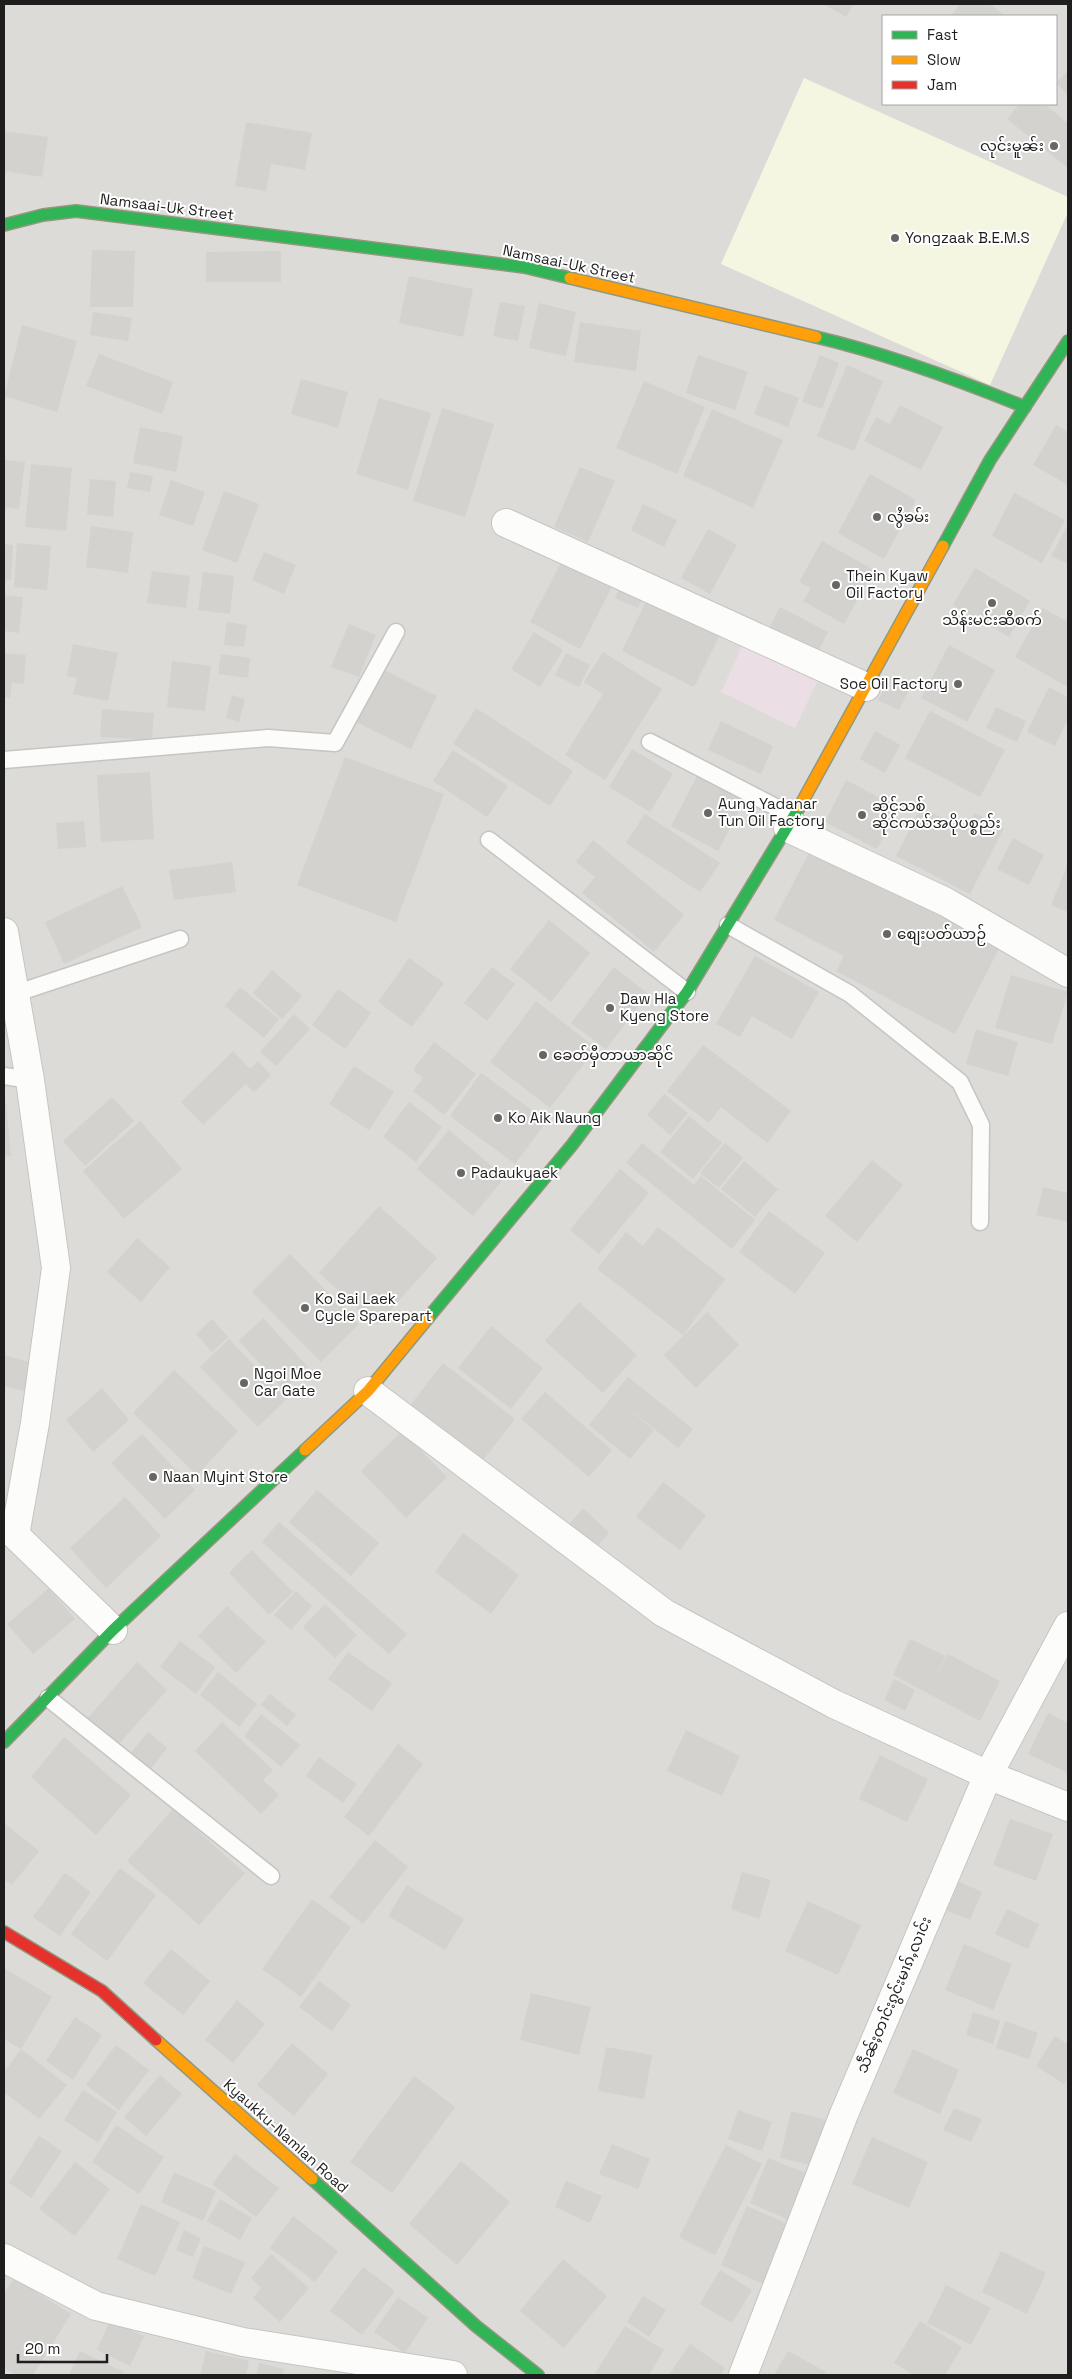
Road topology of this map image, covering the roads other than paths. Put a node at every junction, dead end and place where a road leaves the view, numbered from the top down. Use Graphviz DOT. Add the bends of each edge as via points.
graph roads {
  1 [pos="4,225"];
  2 [pos="1068,341"];
  3 [pos="1025,407"];
  4 [pos="506,523"];
  5 [pos="396,632"];
  6 [pos="866,687"];
  7 [pos="650,742"];
  8 [pos="4,760"];
  9 [pos="792,822"];
  10 [pos="489,840"];
  11 [pos="728,925"];
  12 [pos="4,932"];
  13 [pos="180,939"];
  14 [pos="1068,973"];
  15 [pos="686,992"];
  16 [pos="14,994"];
  17 [pos="17,1078"];
  18 [pos="980,1222"];
  19 [pos="368,1390"];
  20 [pos="9,1534"];
  21 [pos="1068,1626"];
  22 [pos="113,1630"];
  23 [pos="48,1698"];
  24 [pos="4,1742"];
  25 [pos="988,1775"];
  26 [pos="1068,1807"];
  27 [pos="271,1876"];
  28 [pos="4,1932"];
  29 [pos="4,2258"];
  30 [pos="453,2375"];
  31 [pos="538,2375"];
  32 [pos="743,2375"];
  1 -- 3 [label="main road, Namsaai-Uk Street" via="76,211 524,267 868,349"];
  2 -- 3 [label="main road"];
  3 -- 6 [label="main road" via="990,460"];
  4 -- 6 [label="street"];
  5 -- 8 [label="lane" via="335,743 268,738"];
  6 -- 9 [label="main road"];
  7 -- 9 [label="lane"];
  9 -- 11 [label="main road"];
  9 -- 14 [label="street" via="946,902"];
  10 -- 15 [label="lane"];
  11 -- 15 [label="main road"];
  11 -- 18 [label="lane" via="850,994 960,1082 981,1125"];
  12 -- 16 [label="street"];
  13 -- 16 [label="lane"];
  15 -- 19 [label="main road" via="572,1145"];
  16 -- 17 [label="street"];
  17 -- 20 [label="street" via="56,1268 35,1423"];
  19 -- 22 [label="main road"];
  19 -- 25 [label="street" via="664,1613 834,1704"];
  20 -- 22 [label="street"];
  21 -- 25 [label="street, သဵၼ်ႈတၢင်းၵွင်းမၢၵ်ႇလၢင်း"];
  22 -- 23 [label="main road"];
  23 -- 24 [label="main road"];
  23 -- 27 [label="lane"];
  25 -- 26 [label="street"];
  25 -- 32 [label="street, သဵၼ်ႈတၢင်းၵွင်းမၢၵ်ႇလၢင်း" via="844,2114"];
  28 -- 31 [label="main road, Kyaukku-Namlan Road" via="102,1991 476,2326"];
  29 -- 30 [label="street" via="96,2306 244,2342"];
}
